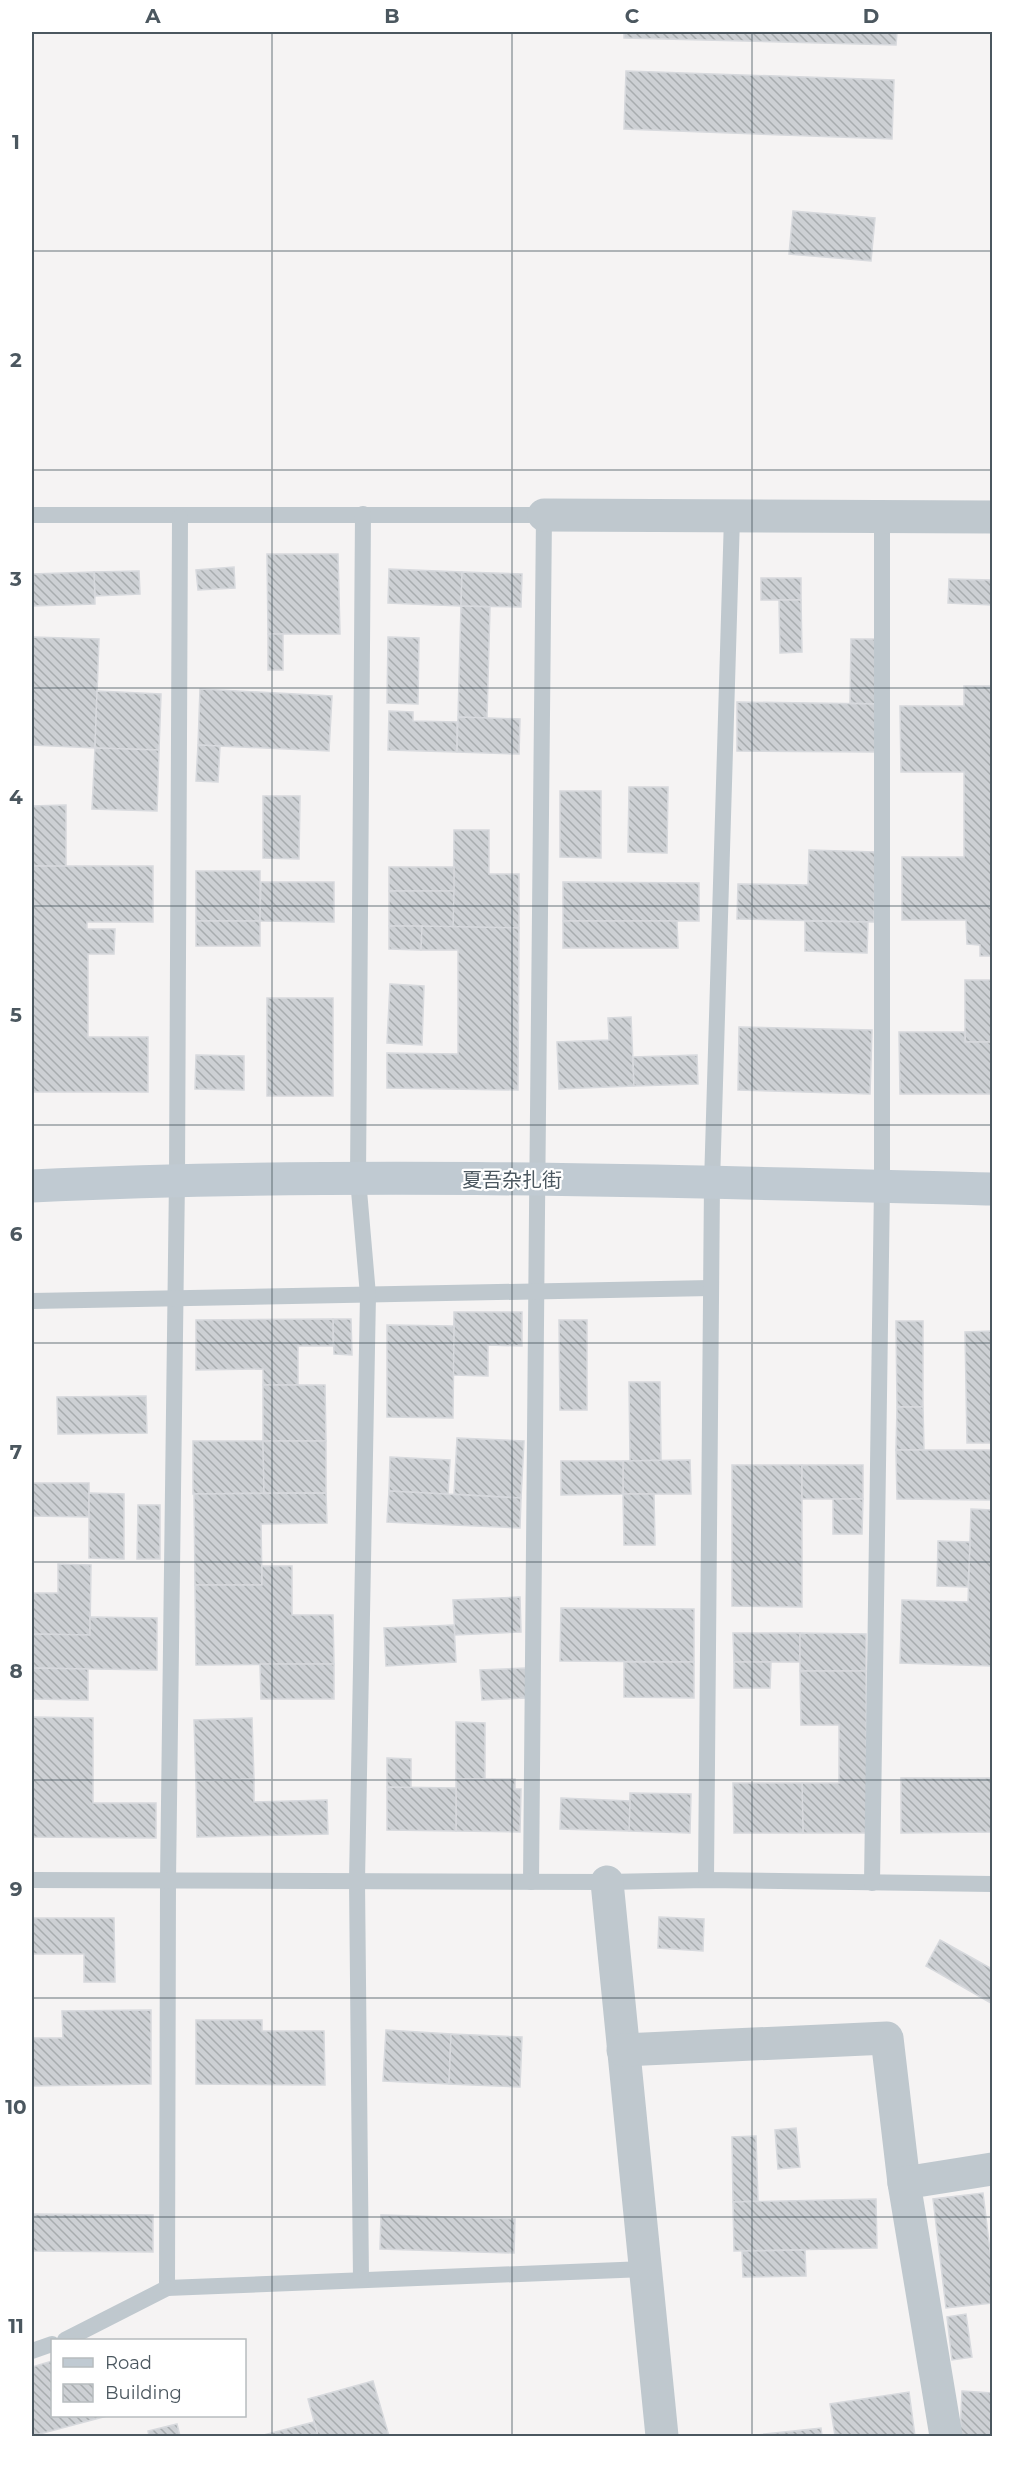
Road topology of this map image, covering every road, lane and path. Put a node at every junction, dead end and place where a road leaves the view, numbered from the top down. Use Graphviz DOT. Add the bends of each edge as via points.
graph roads {
  1 [pos="363,514"];
  2 [pos="32,515"];
  3 [pos="544,515"];
  4 [pos="882,516"];
  5 [pos="180,517"];
  6 [pos="732,517"];
  7 [pos="993,517"];
  8 [pos="177,1179"];
  9 [pos="358,1179"];
  10 [pos="536,1179"];
  11 [pos="712,1183"];
  12 [pos="32,1186"];
  13 [pos="882,1186"];
  14 [pos="993,1189"];
  15 [pos="711,1288"];
  16 [pos="537,1292"];
  17 [pos="368,1295"];
  18 [pos="176,1298"];
  19 [pos="32,1301"];
  20 [pos="32,1880"];
  21 [pos="706,1880"];
  22 [pos="168,1881"];
  23 [pos="357,1881"];
  24 [pos="531,1882"];
  25 [pos="607,1882"];
  26 [pos="872,1883"];
  27 [pos="993,1884"];
  28 [pos="624,2050"];
  29 [pos="993,2169"];
  30 [pos="904,2183"];
  31 [pos="645,2269"];
  32 [pos="361,2280"];
  33 [pos="167,2288"];
  34 [pos="67,2339"];
  35 [pos="51,2344"];
  36 [pos="32,2350"];
  37 [pos="662,2436"];
  38 [pos="946,2436"];
  1 -- 3 [label="lane"];
  1 -- 5 [label="lane"];
  1 -- 9 [label="lane"];
  2 -- 5 [label="lane"];
  3 -- 6 [label="street"];
  3 -- 10 [label="lane"];
  4 -- 6 [label="street"];
  4 -- 7 [label="street"];
  4 -- 13 [label="lane"];
  5 -- 8 [label="lane"];
  6 -- 11 [label="lane"];
  8 -- 9 [label="main road, 夏吾杂扎街"];
  8 -- 12 [label="main road, 夏吾杂扎街"];
  8 -- 18 [label="lane"];
  9 -- 10 [label="main road, 夏吾杂扎街"];
  9 -- 17 [label="lane"];
  10 -- 11 [label="main road, 夏吾杂扎街"];
  10 -- 16 [label="lane"];
  11 -- 13 [label="main road, 夏吾杂扎街"];
  11 -- 15 [label="lane"];
  13 -- 14 [label="main road, 夏吾杂扎街"];
  13 -- 26 [label="lane"];
  15 -- 16 [label="lane"];
  15 -- 21 [label="lane"];
  16 -- 17 [label="lane"];
  16 -- 24 [label="lane"];
  17 -- 18 [label="lane"];
  17 -- 23 [label="lane"];
  18 -- 19 [label="lane"];
  18 -- 22 [label="lane"];
  20 -- 22 [label="lane"];
  21 -- 25 [label="lane"];
  21 -- 26 [label="lane"];
  22 -- 23 [label="lane"];
  22 -- 33 [label="lane"];
  23 -- 24 [label="lane"];
  23 -- 32 [label="lane"];
  24 -- 25 [label="lane"];
  25 -- 28 [label="street"];
  26 -- 27 [label="lane"];
  28 -- 30 [label="street" via="887,2038"];
  28 -- 31 [label="street"];
  29 -- 30 [label="street"];
  30 -- 38 [label="street"];
  31 -- 32 [label="lane"];
  31 -- 37 [label="street"];
  32 -- 33 [label="lane"];
  33 -- 34 [label="lane"];
  35 -- 36 [label="lane"];
}
